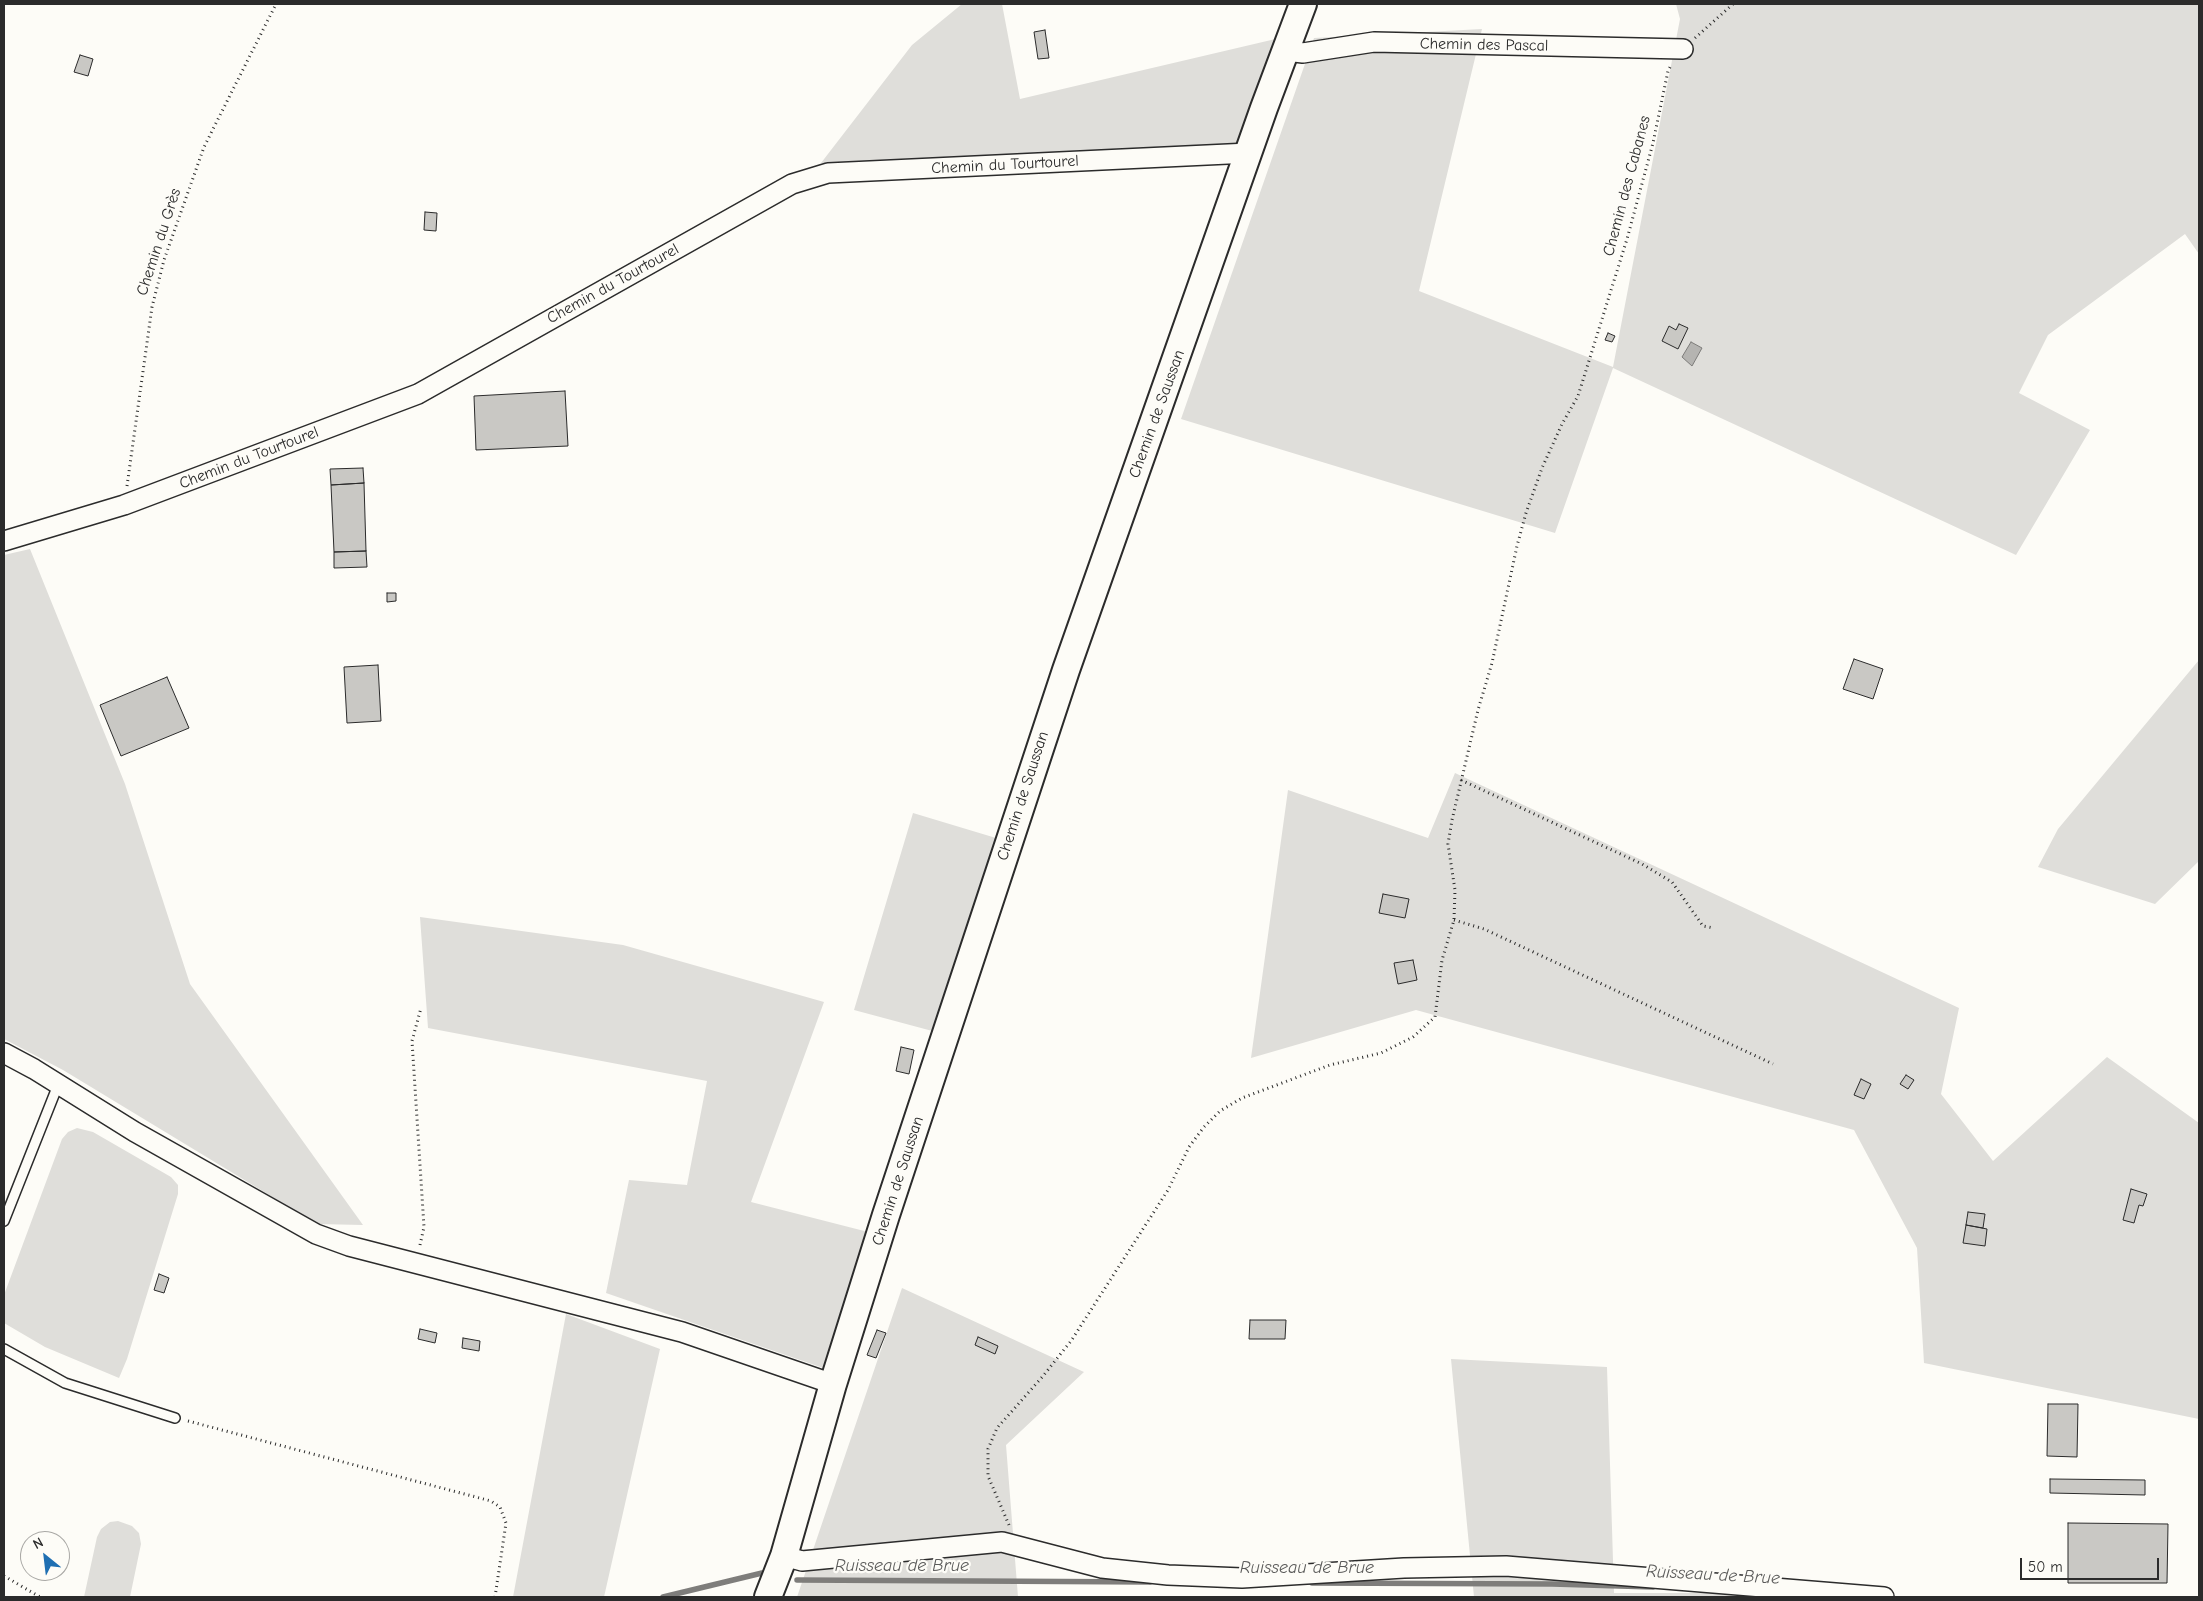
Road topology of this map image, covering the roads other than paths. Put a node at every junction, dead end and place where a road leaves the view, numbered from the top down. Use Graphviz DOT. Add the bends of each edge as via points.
graph roads {
  1 [pos="1303,4"];
  2 [pos="1683,50"];
  3 [pos="1286,51"];
  4 [pos="1249,153"];
  5 [pos="4,541"];
  6 [pos="4,1053"];
  7 [pos="58,1085"];
  8 [pos="4,1221"];
  9 [pos="4,1349"];
  10 [pos="833,1384"];
  11 [pos="175,1418"];
  12 [pos="784,1556"];
  13 [pos="768,1597"];
  14 [pos="1884,1597"];
  1 -- 3 [label="street, Chemin de Saussan"];
  2 -- 3 [label="street, Chemin des Pascal" via="1374,42 1304,53"];
  3 -- 4 [label="street, Chemin de Saussan"];
  4 -- 5 [label="street, Chemin du Tourtourel" via="828,173 801,181 418,394 124,505"];
  4 -- 10 [label="street, Chemin de Saussan" via="1066,670"];
  6 -- 7 [label="street"];
  7 -- 8 [label="lane"];
  7 -- 10 [label="street" via="143,1137 316,1234 349,1246 682,1332"];
  9 -- 11 [label="lane" via="65,1383"];
  10 -- 12 [label="street, Chemin de Saussan"];
  12 -- 13 [label="street, Chemin de Saussan"];
  12 -- 14 [label="street" via="802,1561 1002,1542 1102,1568 1168,1575 1242,1578 1404,1568 1506,1566"];
}
